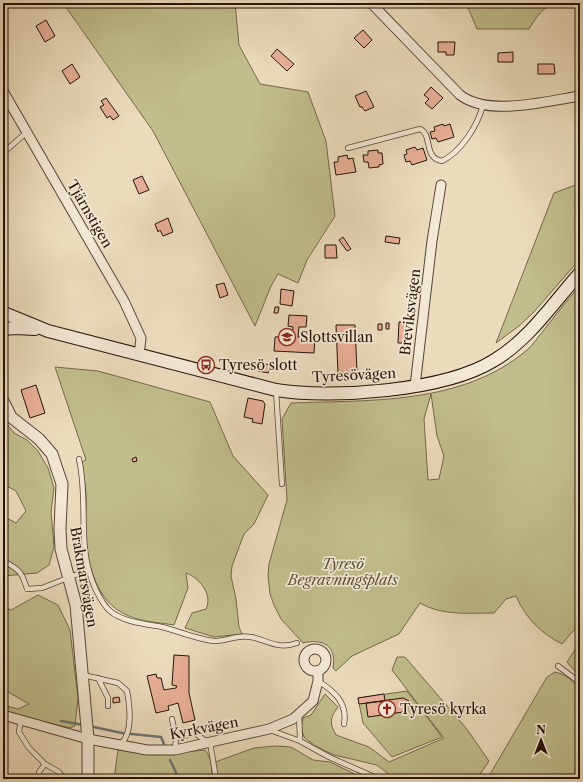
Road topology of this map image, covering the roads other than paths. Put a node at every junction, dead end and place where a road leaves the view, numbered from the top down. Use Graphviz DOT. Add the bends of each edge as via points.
graph roads {
  1 [pos="371,3"];
  2 [pos="3,91"];
  3 [pos="580,96"];
  4 [pos="483,105"];
  5 [pos="26,132"];
  6 [pos="348,148"];
  7 [pos="3,153"];
  8 [pos="441,185"];
  9 [pos="580,272"];
  10 [pos="4,311"];
  11 [pos="3,327"];
  12 [pos="48,331"];
  13 [pos="139,355"];
  14 [pos="415,386"];
  15 [pos="276,390"];
  16 [pos="3,401"];
  17 [pos="79,459"];
  18 [pos="282,484"];
  19 [pos="3,561"];
  20 [pos="88,570"];
  21 [pos="69,578"];
  22 [pos="297,643"];
  23 [pos="558,666"];
  24 [pos="318,671"];
  25 [pos="83,675"];
  26 [pos="98,678"];
  27 [pos="318,681"];
  28 [pos="580,684"];
  29 [pos="108,706"];
  30 [pos="299,714"];
  31 [pos="3,715"];
  32 [pos="21,719"];
  33 [pos="172,719"];
  34 [pos="344,724"];
  35 [pos="269,729"];
  36 [pos="87,730"];
  37 [pos="176,738"];
  38 [pos="209,742"];
  39 [pos="300,742"];
  40 [pos="120,745"];
  41 [pos="176,750"];
  42 [pos="44,764"];
  43 [pos="38,779"];
  44 [pos="64,779"];
  45 [pos="88,779"];
  46 [pos="216,779"];
  47 [pos="379,779"];
  48 [pos="482,779"];
  49 [pos="513,779"];
  1 -- 4 [label="street" via="460,95"];
  2 -- 5 [label="street, Tjärnstigen"];
  3 -- 4 [label="street" via="511,106"];
  4 -- 6 [label="lane" via="480,116 468,135 453,154 442,161 433,157 425,134 420,129"];
  5 -- 7 [label="lane"];
  5 -- 13 [label="street, Tjärnstigen" via="124,301 141,338"];
  8 -- 14 [label="street, Breviksvägen"];
  9 -- 14 [label="main road, Tyresövägen" via="528,333 493,362 462,375"];
  10 -- 11 [label="main road, Tyresövägen"];
  10 -- 12 [label="main road, Tyresövägen"];
  11 -- 12 [label="main road, Tyresövägen"];
  12 -- 13 [label="main road, Tyresövägen"];
  13 -- 15 [label="main road, Tyresövägen"];
  14 -- 15 [label="main road, Tyresövägen" via="369,392 314,393"];
  15 -- 18 [label="lane"];
  16 -- 21 [label="street, Brakmarsvägen" via="11,417 39,439 52,454 62,484 61,549"];
  17 -- 20 [label="lane" via="84,549"];
  19 -- 21 [label="lane" via="17,568 27,589 42,588"];
  20 -- 21 [label="lane"];
  20 -- 22 [label="lane" via="105,606 110,612 126,619 213,641 248,636 280,646"];
  21 -- 25 [label="street, Brakmarsvägen" via="76,605"];
  23 -- 28 [label="lane"];
  24 -- 27 [label="street, Kyrkvägen"];
  25 -- 26 [label="lane"];
  25 -- 36 [label="street, Brakmarsvägen"];
  26 -- 29 [label="lane" via="108,698"];
  26 -- 40 [label="lane" via="118,683 127,691 128,731 127,737"];
  27 -- 30 [label="street, Kyrkvägen" via="313,701"];
  27 -- 34 [label="lane" via="340,698 346,715"];
  30 -- 35 [label="street, Kyrkvägen" via="286,723"];
  30 -- 39 [label="lane"];
  31 -- 32 [label="street, Kyrkvägen"];
  32 -- 36 [label="street, Kyrkvägen"];
  32 -- 42 [label="lane" via="19,732"];
  33 -- 37 [label="lane"];
  35 -- 38 [label="street, Kyrkvägen"];
  35 -- 39 [label="lane"];
  36 -- 40 [label="street, Kyrkvägen"];
  36 -- 45 [label="street, Brakmarsvägen"];
  37 -- 38 [label="lane" via="195,733"];
  37 -- 41 [label="lane"];
  38 -- 41 [label="street, Kyrkvägen"];
  38 -- 46 [label="lane"];
  39 -- 47 [label="lane"];
  40 -- 41 [label="street, Kyrkvägen" via="147,750"];
  42 -- 43 [label="lane"];
  42 -- 44 [label="lane" via="59,772"];
  48 -- 49 [label="lane"];
}
